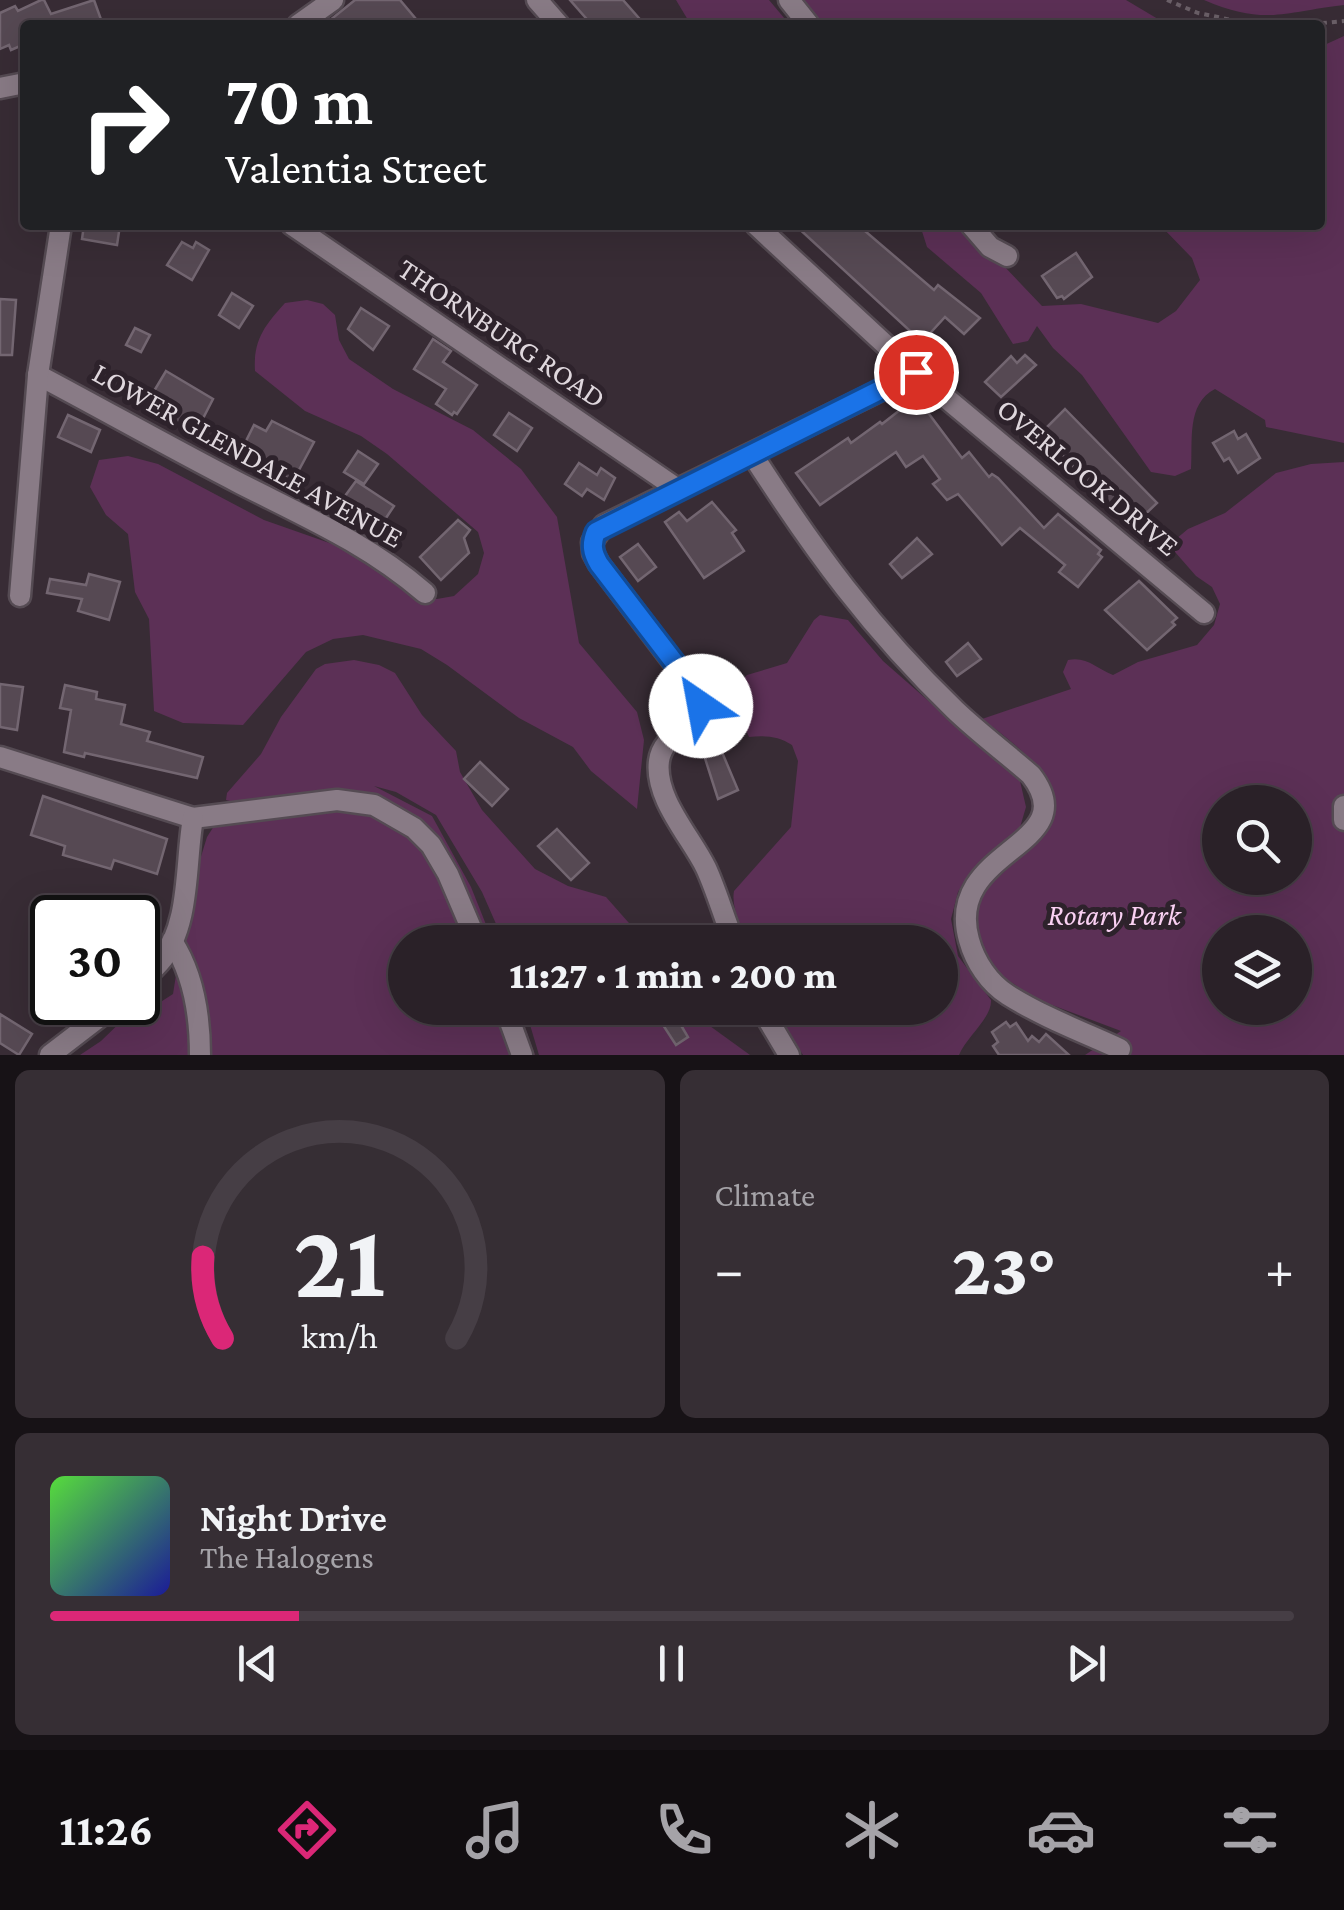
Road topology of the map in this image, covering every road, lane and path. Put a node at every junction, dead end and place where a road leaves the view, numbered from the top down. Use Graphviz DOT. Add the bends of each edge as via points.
graph roads {
  1 [pos="333,0"];
  2 [pos="538,0"];
  3 [pos="789,0"];
  4 [pos="1168,0"];
  5 [pos="305,20"];
  6 [pos="555,20"];
  7 [pos="806,20"];
  8 [pos="1230,20"];
  9 [pos="60,230"];
  10 [pos="299,230"];
  11 [pos="761,230"];
  12 [pos="975,230"];
  13 [pos="1007,256"];
  14 [pos="916,372"];
  15 [pos="38,375"];
  16 [pos="752,454"];
  17 [pos="679,490"];
  18 [pos="426,594"];
  19 [pos="20,596"];
  20 [pos="1204,613"];
  21 [pos="0,757"];
  22 [pos="1344,806"];
  23 [pos="193,818"];
  24 [pos="1344,820"];
  25 [pos="470,925"];
  26 [pos="727,925"];
  27 [pos="172,941"];
  28 [pos="160,963"];
  29 [pos="89,1025"];
  30 [pos="511,1025"];
  31 [pos="771,1025"];
  32 [pos="1120,1049"];
  33 [pos="50,1055"];
  34 [pos="200,1055"];
  35 [pos="522,1055"];
  36 [pos="789,1055"];
  1 -- 5 [label="street"];
  2 -- 6 [label="street"];
  3 -- 7 [label="street"];
  4 -- 8 [label="path"];
  9 -- 15 [label="street"];
  10 -- 17 [label="street, THORNBURG ROAD"];
  11 -- 14 [label="street, OVERLOOK DRIVE"];
  12 -- 13 [label="street"];
  14 -- 16 [label="street"];
  14 -- 20 [label="street, OVERLOOK DRIVE"];
  15 -- 18 [label="street, LOWER GLENDALE AVENUE" via="351,538"];
  15 -- 19 [label="street"];
  16 -- 17 [label="street"];
  16 -- 32 [label="street" via="865,615 1040,787 1044,811 1036,827 970,892 966,929 982,970 1007,995"];
  17 -- 26 [label="street" via="604,525 593,553 701,698 699,713 664,746 658,768"];
  21 -- 23 [label="street"];
  22 -- 24 [label="street"];
  23 -- 25 [label="street" via="338,800 374,805 431,845"];
  23 -- 27 [label="street"];
  27 -- 28 [label="street"];
  27 -- 34 [label="street" via="195,998"];
  29 -- 33 [label="street"];
  30 -- 35 [label="street"];
  31 -- 36 [label="street"];
}
